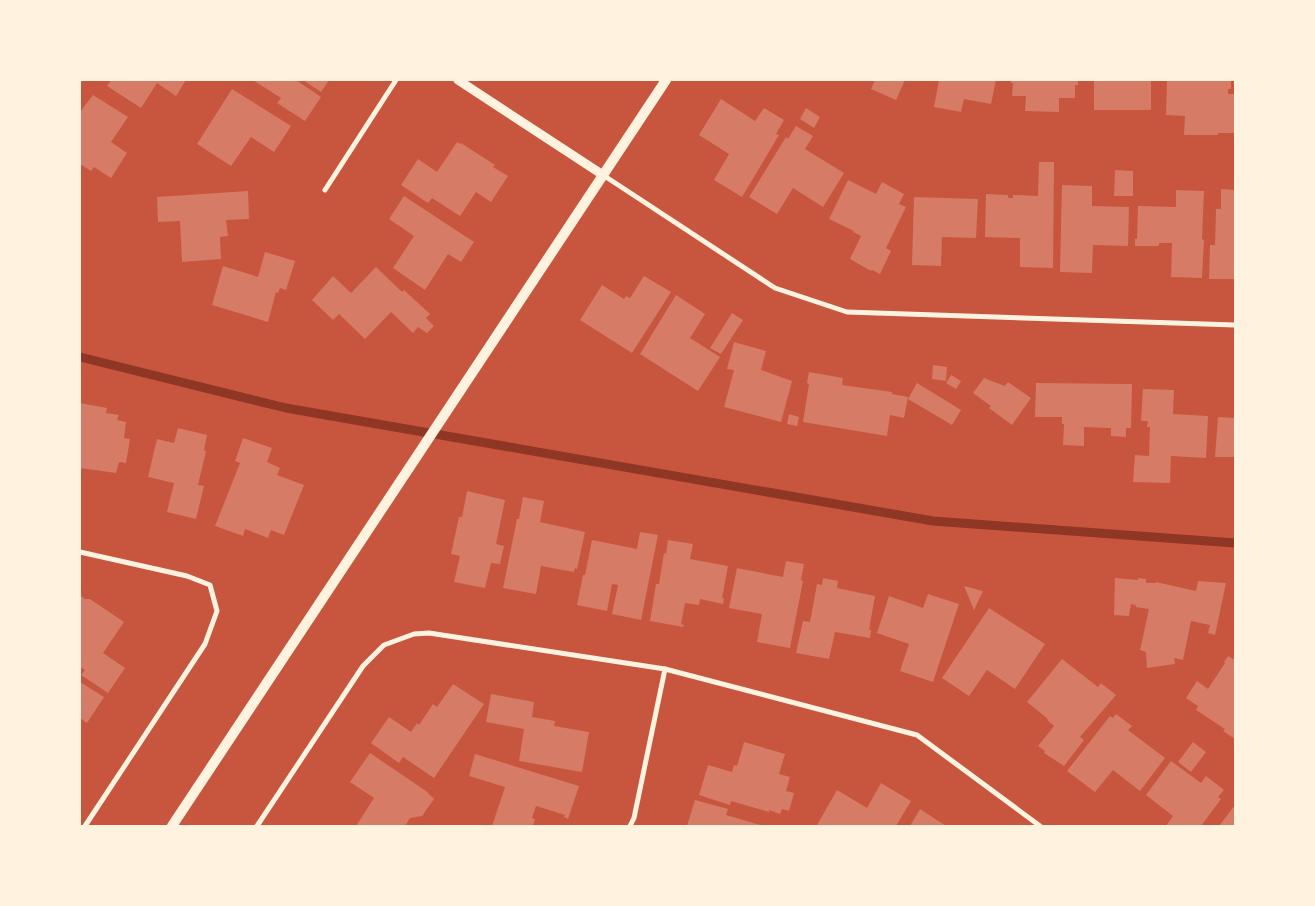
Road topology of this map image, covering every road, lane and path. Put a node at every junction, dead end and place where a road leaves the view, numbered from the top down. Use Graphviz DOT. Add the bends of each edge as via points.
graph roads {
  1 [pos="396,80"];
  2 [pos="458,80"];
  3 [pos="666,80"];
  4 [pos="603,175"];
  5 [pos="325,190"];
  6 [pos="1235,325"];
  7 [pos="80,552"];
  8 [pos="666,669"];
  9 [pos="85,826"];
  10 [pos="172,826"];
  11 [pos="257,826"];
  12 [pos="630,826"];
  13 [pos="1040,826"];
  1 -- 5 [label="street"];
  2 -- 4 [label="street"];
  3 -- 4 [label="main road"];
  4 -- 6 [label="street" via="775,288 847,312"];
  4 -- 10 [label="main road"];
  7 -- 9 [label="street" via="187,576 210,585 217,611 206,644"];
  8 -- 11 [label="street" via="429,633 414,634 384,645 363,666"];
  8 -- 12 [label="street"];
  8 -- 13 [label="street" via="917,735"];
}
